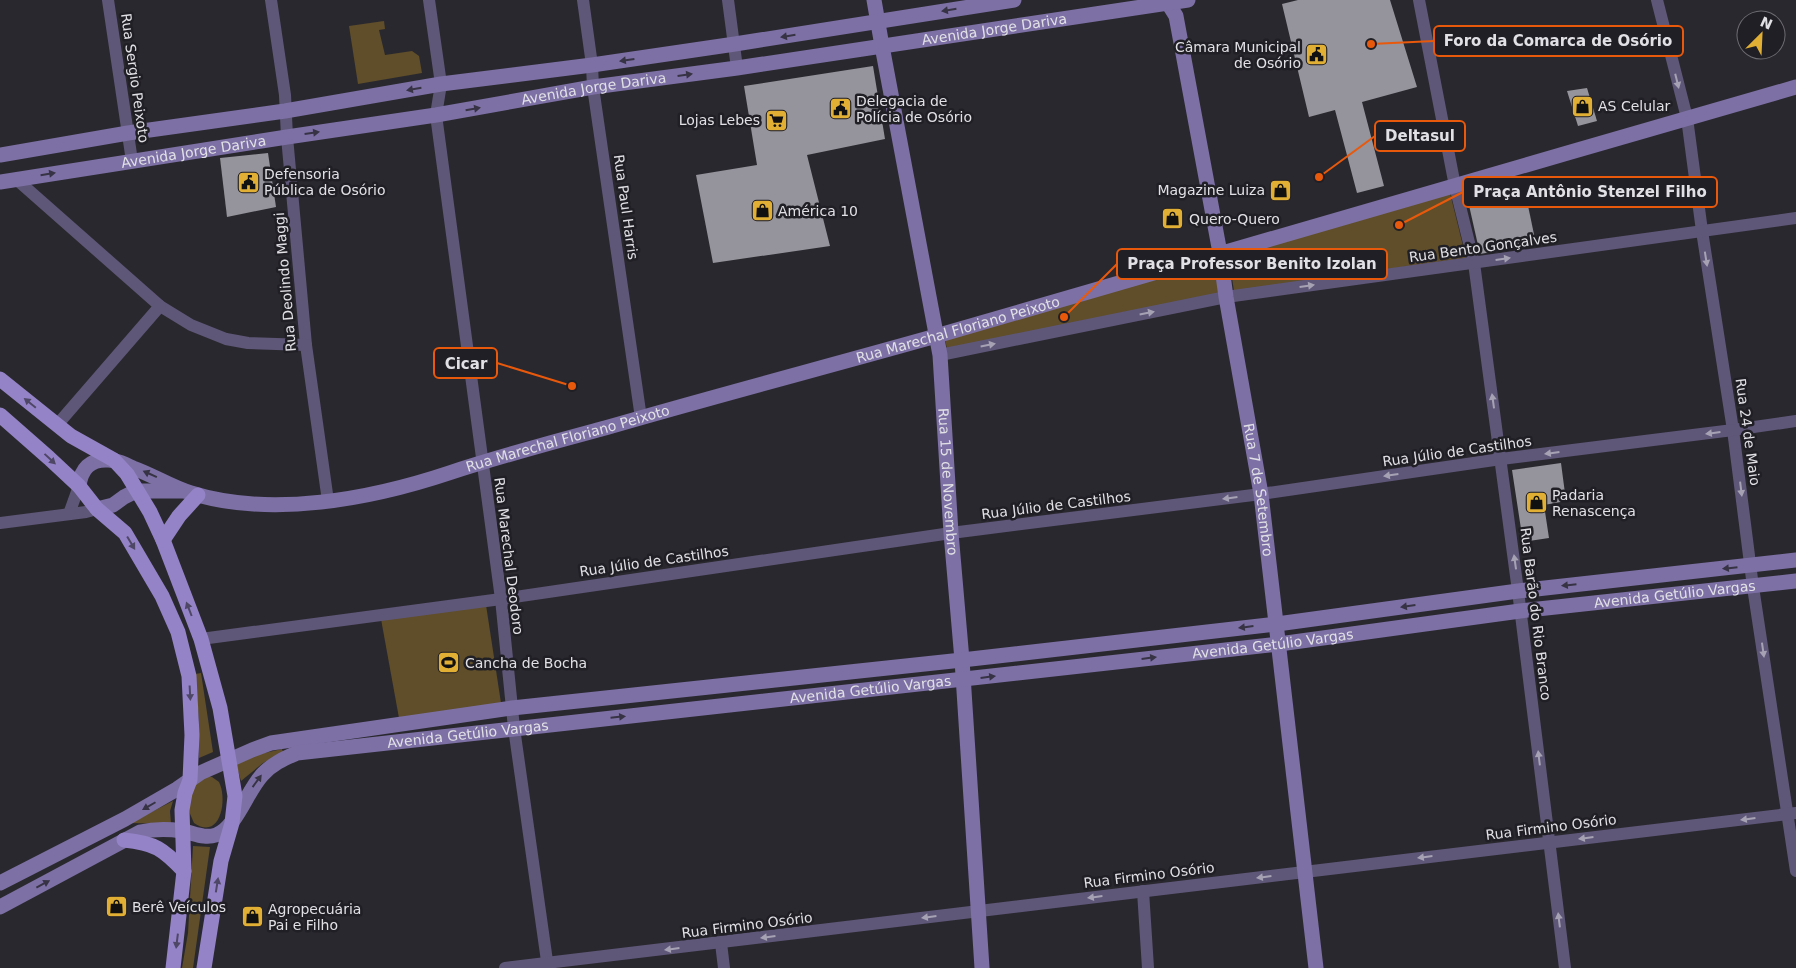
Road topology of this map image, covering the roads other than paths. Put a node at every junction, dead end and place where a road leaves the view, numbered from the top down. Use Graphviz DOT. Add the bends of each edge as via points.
graph roads {
  1 [pos="108,0"];
  2 [pos="271,0"];
  3 [pos="429,0"];
  4 [pos="584,0"];
  5 [pos="728,0"];
  6 [pos="874,0"];
  7 [pos="1014,0"];
  8 [pos="1419,0"];
  9 [pos="1657,0"];
  10 [pos="1176,3"];
  11 [pos="878,21"];
  12 [pos="735,44"];
  13 [pos="882,46"];
  14 [pos="592,65"];
  15 [pos="737,68"];
  16 [pos="441,84"];
  17 [pos="593,87"];
  18 [pos="1796,87"];
  19 [pos="352,99"];
  20 [pos="285,111"];
  21 [pos="436,115"];
  22 [pos="1687,118"];
  23 [pos="357,126"];
  24 [pos="128,133"];
  25 [pos="287,137"];
  26 [pos="0,155"];
  27 [pos="132,161"];
  28 [pos="16,180"];
  29 [pos="0,182"];
  30 [pos="1455,186"];
  31 [pos="1796,218"];
  32 [pos="1702,231"];
  33 [pos="1220,253"];
  34 [pos="1474,263"];
  35 [pos="1226,298"];
  36 [pos="160,306"];
  37 [pos="936,336"];
  38 [pos="306,345"];
  39 [pos="940,355"];
  40 [pos="0,378"];
  41 [pos="0,415"];
  42 [pos="641,418"];
  43 [pos="1796,421"];
  44 [pos="57,425"];
  45 [pos="1733,430"];
  46 [pos="1501,459"];
  47 [pos="114,460"];
  48 [pos="482,462"];
  49 [pos="79,486"];
  50 [pos="136,491"];
  51 [pos="192,493"];
  52 [pos="1261,494"];
  53 [pos="328,501"];
  54 [pos="97,509"];
  55 [pos="69,514"];
  56 [pos="0,522"];
  57 [pos="951,533"];
  58 [pos="163,540"];
  59 [pos="1796,560"];
  60 [pos="1750,566"];
  61 [pos="1635,578"];
  62 [pos="1796,581"];
  63 [pos="1753,587"];
  64 [pos="1518,591"];
  65 [pos="501,599"];
  66 [pos="1638,599"];
  67 [pos="1447,600"];
  68 [pos="1520,611"];
  69 [pos="1451,620"];
  70 [pos="1277,624"];
  71 [pos="201,639"];
  72 [pos="1279,644"];
  73 [pos="962,660"];
  74 [pos="963,680"];
  75 [pos="716,686"];
  76 [pos="582,701"];
  77 [pos="720,706"];
  78 [pos="512,708"];
  79 [pos="584,721"];
  80 [pos="514,728"];
  81 [pos="359,729"];
  82 [pos="361,746"];
  83 [pos="229,760"];
  84 [pos="190,780"];
  85 [pos="1792,813"];
  86 [pos="232,823"];
  87 [pos="183,832"];
  88 [pos="124,840"];
  89 [pos="1549,842"];
  90 [pos="184,870"];
  91 [pos="1796,871"];
  92 [pos="1304,872"];
  93 [pos="0,883"];
  94 [pos="1143,891"];
  95 [pos="0,907"];
  96 [pos="978,911"];
  97 [pos="721,943"];
  98 [pos="548,966"];
  99 [pos="173,968"];
  100 [pos="204,968"];
  101 [pos="505,968"];
  102 [pos="724,968"];
  103 [pos="982,968"];
  104 [pos="1148,968"];
  105 [pos="1316,968"];
  106 [pos="1565,968"];
  1 -- 24 [label="street, Rua Sergio Peixoto"];
  2 -- 20 [label="street, Rua Deolindo Maggi"];
  3 -- 16 [label="street, Rua Marechal Deodoro"];
  4 -- 14 [label="street, Rua Paul Harris"];
  5 -- 12 [label="street"];
  6 -- 11 [label="main road, Rua 15 de Novembro"];
  7 -- 11 [label="main road, Avenida Jorge Dariva, one-way"];
  8 -- 30 [label="street, Rua Barão do Rio Branco"];
  9 -- 22 [label="street, Rua 24 de Maio, one-way"];
  10 -- 13 [label="main road, Avenida Jorge Dariva"];
  10 -- 33 [label="main road, Rua 7 de Setembro"];
  11 -- 12 [label="main road, Avenida Jorge Dariva, one-way"];
  11 -- 13 [label="main road, Rua 15 de Novembro"];
  12 -- 14 [label="main road, Avenida Jorge Dariva, one-way"];
  12 -- 15 [label="street"];
  13 -- 15 [label="main road, Avenida Jorge Dariva"];
  13 -- 37 [label="main road, Rua 15 de Novembro"];
  14 -- 16 [label="main road, Avenida Jorge Dariva"];
  14 -- 17 [label="street, Rua Paul Harris"];
  17 -- 15 [label="main road, Avenida Jorge Dariva, one-way"];
  16 -- 19 [label="main road, Avenida Jorge Dariva, one-way"];
  16 -- 21 [label="street, Rua Marechal Deodoro"];
  21 -- 17 [label="main road, Avenida Jorge Dariva, one-way"];
  17 -- 42 [label="street, Rua Paul Harris"];
  18 -- 22 [label="main road, Rua Marechal Floriano Peixoto"];
  19 -- 20 [label="main road, Avenida Jorge Dariva"];
  19 -- 23 [label="main road"];
  20 -- 24 [label="main road, Avenida Jorge Dariva"];
  20 -- 25 [label="street, Rua Deolindo Maggi"];
  21 -- 23 [label="main road, Avenida Jorge Dariva"];
  21 -- 48 [label="street, Rua Marechal Deodoro"];
  22 -- 30 [label="main road, Rua Marechal Floriano Peixoto"];
  22 -- 32 [label="street, Rua 24 de Maio"];
  25 -- 23 [label="main road, Avenida Jorge Dariva, one-way"];
  24 -- 26 [label="main road, Avenida Jorge Dariva"];
  24 -- 27 [label="street, Rua Sergio Peixoto"];
  25 -- 27 [label="main road, Avenida Jorge Dariva"];
  25 -- 38 [label="street, Rua Deolindo Maggi"];
  28 -- 27 [label="main road, Avenida Jorge Dariva, one-way"];
  28 -- 29 [label="main road, Avenida Jorge Dariva"];
  28 -- 36 [label="street"];
  30 -- 33 [label="main road, Rua Marechal Floriano Peixoto"];
  30 -- 34 [label="street, Rua Barão do Rio Branco"];
  31 -- 32 [label="street, Rua Bento Gonçalves"];
  34 -- 32 [label="street, Rua Bento Gonçalves, one-way"];
  32 -- 45 [label="street, Rua 24 de Maio, one-way"];
  33 -- 35 [label="main road, Rua 7 de Setembro"];
  33 -- 37 [label="main road, Rua Marechal Floriano Peixoto"];
  35 -- 34 [label="street, Rua Bento Gonçalves, one-way"];
  46 -- 34 [label="street, Rua Barão do Rio Branco, one-way"];
  39 -- 35 [label="street, Rua Bento Gonçalves, one-way"];
  35 -- 52 [label="main road, Rua 7 de Setembro"];
  36 -- 38 [label="street" via="191,325 226,339"];
  36 -- 44 [label="street"];
  37 -- 39 [label="main road, Rua 15 de Novembro"];
  37 -- 42 [label="main road, Rua Marechal Floriano Peixoto"];
  38 -- 53 [label="street, Rua Deolindo Maggi"];
  39 -- 57 [label="main road, Rua 15 de Novembro"];
  44 -- 40 [label="main road, one-way"];
  41 -- 49 [label="main road, one-way"];
  42 -- 48 [label="main road, Rua Marechal Floriano Peixoto"];
  43 -- 45 [label="street, Rua Júlio de Castilhos"];
  44 -- 47 [label="main road"];
  45 -- 46 [label="street, Rua Júlio de Castilhos, one-way"];
  45 -- 60 [label="street, Rua 24 de Maio, one-way"];
  46 -- 52 [label="street, Rua Júlio de Castilhos, one-way"];
  64 -- 46 [label="street, Rua Barão do Rio Branco, one-way"];
  47 -- 49 [label="main road" via="91,462 84,468"];
  47 -- 50 [label="main road"];
  51 -- 47 [label="main road, one-way"];
  48 -- 53 [label="main road, Rua Marechal Floriano Peixoto" via="398,489"];
  48 -- 65 [label="street, Rua Marechal Deodoro"];
  49 -- 54 [label="main road"];
  49 -- 55 [label="street"];
  50 -- 51 [label="main road"];
  50 -- 54 [label="main road" via="113,505"];
  50 -- 58 [label="main road"];
  51 -- 53 [label="main road, Rua Marechal Floriano Peixoto" via="271,504"];
  51 -- 58 [label="main road"];
  52 -- 57 [label="street, Rua Júlio de Castilhos, one-way"];
  52 -- 70 [label="main road, Rua 7 de Setembro"];
  54 -- 55 [label="street"];
  54 -- 84 [label="main road, one-way" via="125,533 162,596 178,632 189,676"];
  55 -- 56 [label="street"];
  57 -- 65 [label="street, Rua Júlio de Castilhos"];
  57 -- 73 [label="main road, Rua 15 de Novembro"];
  71 -- 58 [label="main road, one-way"];
  59 -- 60 [label="main road, Avenida Getúlio Vargas"];
  60 -- 61 [label="main road, Avenida Getúlio Vargas, one-way"];
  60 -- 63 [label="street, Rua 24 de Maio"];
  61 -- 64 [label="main road, Avenida Getúlio Vargas, one-way"];
  61 -- 66 [label="main road"];
  62 -- 63 [label="main road, Avenida Getúlio Vargas"];
  63 -- 66 [label="main road, Avenida Getúlio Vargas"];
  63 -- 85 [label="street, Rua 24 de Maio, one-way"];
  64 -- 67 [label="main road, Avenida Getúlio Vargas"];
  64 -- 68 [label="street, Rua Barão do Rio Branco"];
  65 -- 71 [label="street, Rua Júlio de Castilhos"];
  65 -- 78 [label="street, Rua Marechal Deodoro"];
  66 -- 68 [label="main road, Avenida Getúlio Vargas"];
  67 -- 69 [label="main road"];
  67 -- 70 [label="main road, Avenida Getúlio Vargas, one-way"];
  68 -- 69 [label="main road, Avenida Getúlio Vargas"];
  89 -- 68 [label="street, Rua Barão do Rio Branco, one-way"];
  69 -- 72 [label="main road, Avenida Getúlio Vargas"];
  70 -- 72 [label="main road, Rua 7 de Setembro"];
  70 -- 73 [label="main road, Avenida Getúlio Vargas, one-way"];
  71 -- 83 [label="main road" via="220,708"];
  74 -- 72 [label="main road, Avenida Getúlio Vargas, one-way"];
  72 -- 92 [label="main road, Rua 7 de Setembro"];
  73 -- 74 [label="main road, Rua 15 de Novembro"];
  73 -- 75 [label="main road, Avenida Getúlio Vargas"];
  74 -- 77 [label="main road, Avenida Getúlio Vargas"];
  74 -- 96 [label="main road, Rua 15 de Novembro"];
  75 -- 76 [label="main road, Avenida Getúlio Vargas"];
  75 -- 77 [label="main road"];
  76 -- 78 [label="main road, Avenida Getúlio Vargas"];
  76 -- 79 [label="main road"];
  79 -- 77 [label="main road, Avenida Getúlio Vargas, one-way"];
  78 -- 80 [label="street, Rua Marechal Deodoro"];
  78 -- 81 [label="main road, Avenida Getúlio Vargas"];
  79 -- 80 [label="main road, Avenida Getúlio Vargas"];
  80 -- 82 [label="main road, Avenida Getúlio Vargas"];
  80 -- 98 [label="street, Rua Marechal Deodoro"];
  81 -- 82 [label="main road"];
  81 -- 83 [label="main road, Avenida Getúlio Vargas" via="271,743"];
  86 -- 82 [label="main road, Avenida Getúlio Vargas, one-way" via="248,794 277,761 297,754"];
  83 -- 84 [label="main road, Avenida Getúlio Vargas"];
  83 -- 86 [label="main road" via="235,796"];
  84 -- 87 [label="main road" via="182,810"];
  84 -- 93 [label="main road, Avenida Getúlio Vargas, one-way" via="125,820"];
  85 -- 89 [label="street, Rua Firmino Osório, one-way"];
  85 -- 91 [label="street, Rua 24 de Maio"];
  86 -- 87 [label="main road, Avenida Getúlio Vargas" via="210,837"];
  100 -- 86 [label="main road, one-way" via="221,862"];
  87 -- 88 [label="main road, Avenida Getúlio Vargas" via="152,830"];
  87 -- 90 [label="main road"];
  88 -- 90 [label="main road" via="161,848"];
  95 -- 88 [label="main road, Avenida Getúlio Vargas, one-way"];
  89 -- 92 [label="street, Rua Firmino Osório, one-way"];
  106 -- 89 [label="street, Rua Barão do Rio Branco, one-way"];
  90 -- 99 [label="main road, one-way"];
  92 -- 94 [label="street, Rua Firmino Osório, one-way"];
  92 -- 105 [label="main road, Rua 7 de Setembro"];
  94 -- 96 [label="street, Rua Firmino Osório, one-way"];
  94 -- 104 [label="street"];
  96 -- 97 [label="street, Rua Firmino Osório, one-way"];
  96 -- 103 [label="main road, Rua 15 de Novembro"];
  97 -- 98 [label="street, Rua Firmino Osório, one-way"];
  97 -- 102 [label="street"];
  98 -- 101 [label="street, Rua Firmino Osório"];
}
